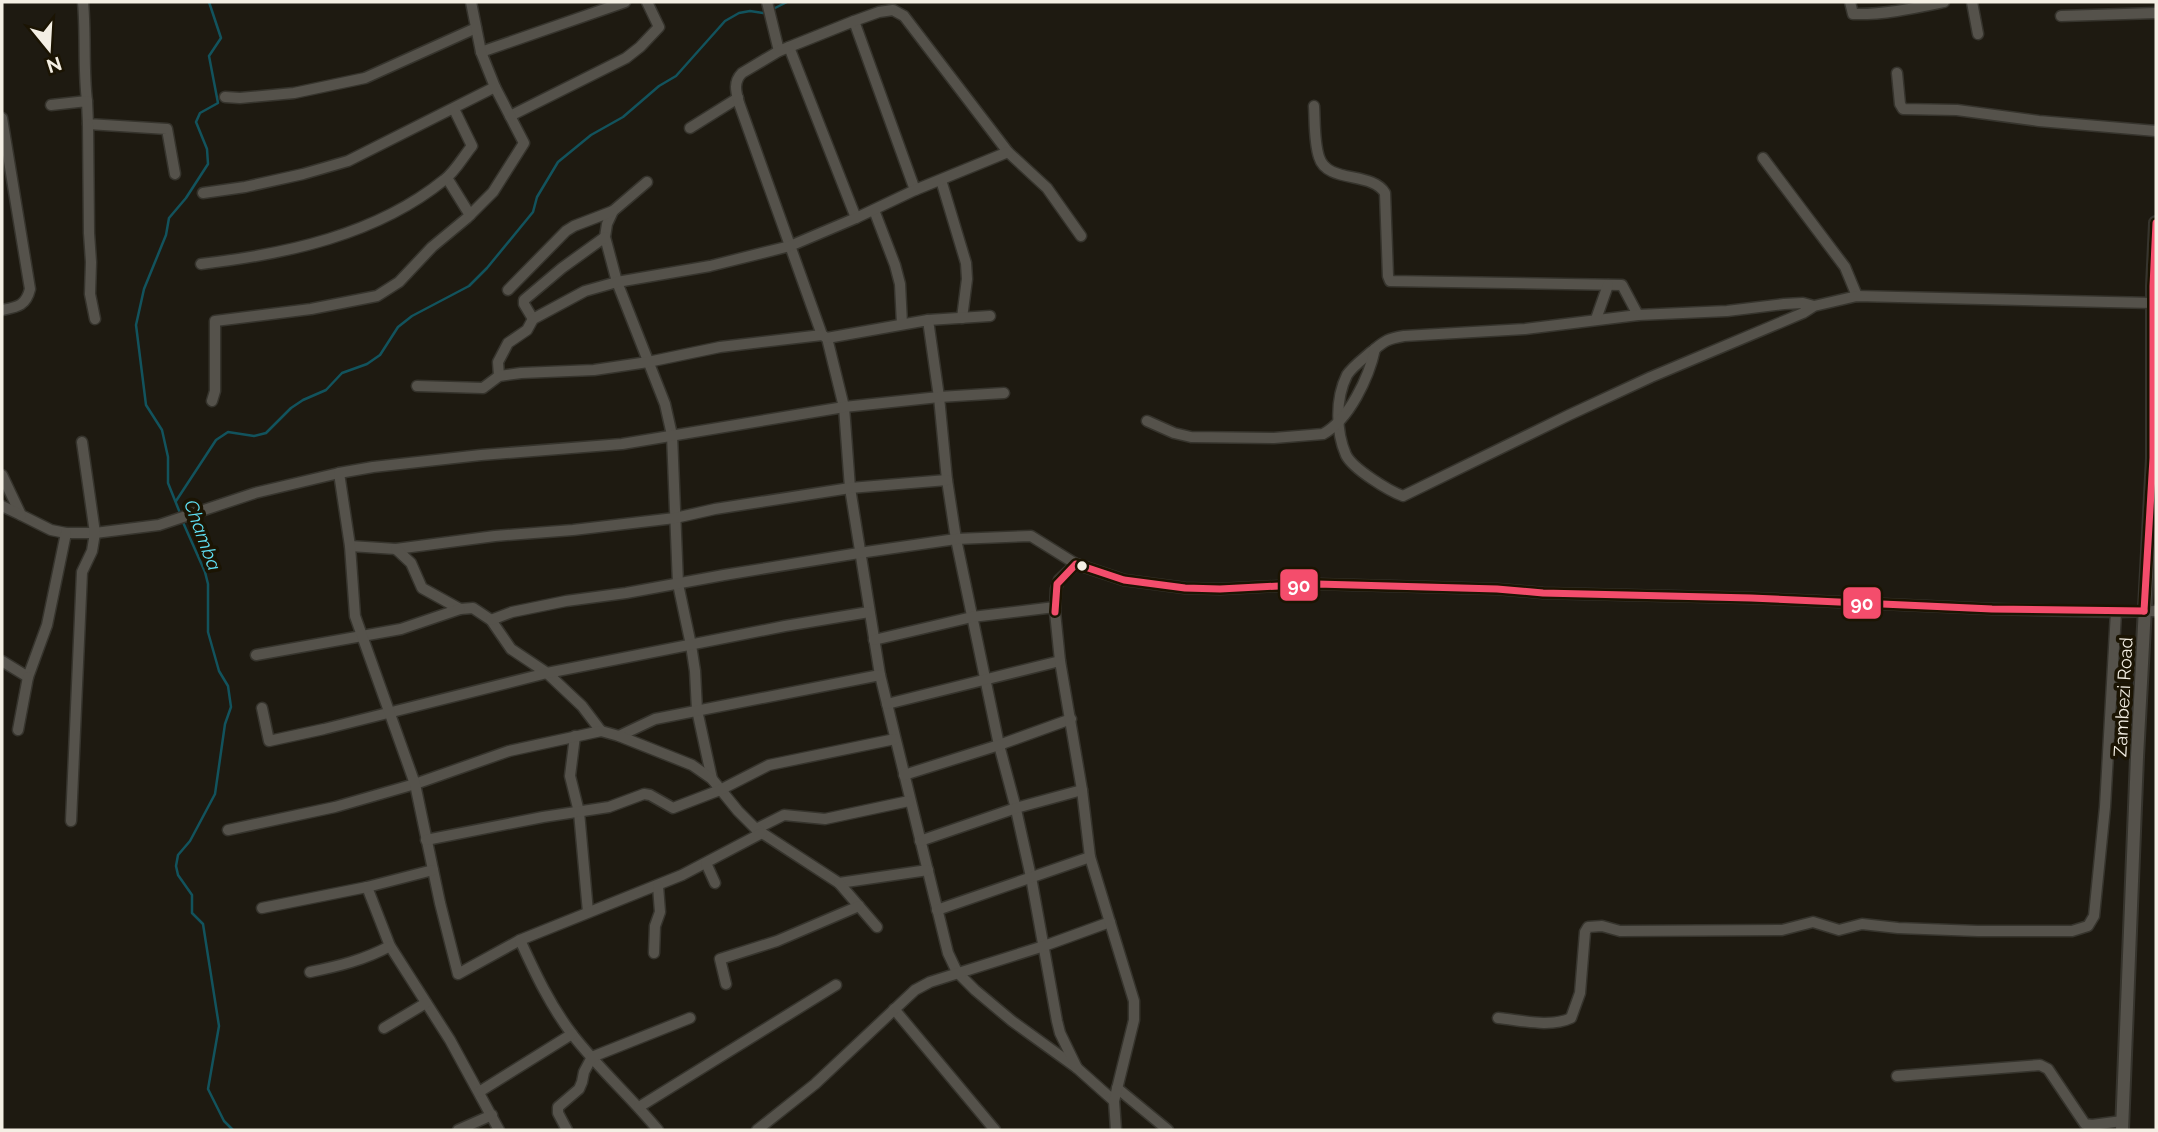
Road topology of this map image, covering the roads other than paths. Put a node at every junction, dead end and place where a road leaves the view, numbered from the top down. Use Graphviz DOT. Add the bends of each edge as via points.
graph roads {
  1 [pos="83,2"];
  2 [pos="471,2"];
  3 [pos="625,2"];
  4 [pos="647,2"];
  5 [pos="767,2"];
  6 [pos="1850,2"];
  7 [pos="1944,2"];
  8 [pos="1972,2"];
  9 [pos="2156,13"];
  10 [pos="2061,16"];
  11 [pos="854,21"];
  12 [pos="475,28"];
  13 [pos="1978,34"];
  14 [pos="784,49"];
  15 [pos="481,52"];
  16 [pos="1897,73"];
  17 [pos="495,87"];
  18 [pos="225,97"];
  19 [pos="738,98"];
  20 [pos="87,101"];
  21 [pos="51,105"];
  22 [pos="1314,106"];
  23 [pos="454,109"];
  24 [pos="510,116"];
  25 [pos="2,118"];
  26 [pos="88,124"];
  27 [pos="690,128"];
  28 [pos="2156,131"];
  29 [pos="1009,152"];
  30 [pos="1763,158"];
  31 [pos="176,174"];
  32 [pos="446,178"];
  33 [pos="940,180"];
  34 [pos="647,182"];
  35 [pos="915,190"];
  36 [pos="203,193"];
  37 [pos="874,210"];
  38 [pos="613,211"];
  39 [pos="470,215"];
  40 [pos="856,218"];
  41 [pos="2156,223"];
  42 [pos="1081,236"];
  43 [pos="605,237"];
  44 [pos="790,246"];
  45 [pos="201,264"];
  46 [pos="617,282"];
  47 [pos="1608,285"];
  48 [pos="2155,286"];
  49 [pos="508,290"];
  50 [pos="1857,296"];
  51 [pos="2153,303"];
  52 [pos="1814,306"];
  53 [pos="2,310"];
  54 [pos="1638,315"];
  55 [pos="990,316"];
  56 [pos="962,318"];
  57 [pos="95,319"];
  58 [pos="533,319"];
  59 [pos="1596,319"];
  60 [pos="928,320"];
  61 [pos="902,324"];
  62 [pos="824,336"];
  63 [pos="1375,349"];
  64 [pos="648,362"];
  65 [pos="499,376"];
  66 [pos="416,386"];
  67 [pos="1004,393"];
  68 [pos="939,397"];
  69 [pos="212,401"];
  70 [pos="844,407"];
  71 [pos="1147,421"];
  72 [pos="1338,421"];
  73 [pos="672,435"];
  74 [pos="82,442"];
  75 [pos="339,473"];
  76 [pos="2,475"];
  77 [pos="947,480"];
  78 [pos="850,488"];
  79 [pos="2,506"];
  80 [pos="21,515"];
  81 [pos="675,518"];
  82 [pos="66,533"];
  83 [pos="95,533"];
  84 [pos="956,539"];
  85 [pos="350,546"];
  86 [pos="396,549"];
  87 [pos="859,553"];
  88 [pos="1076,564"];
  89 [pos="678,584"];
  90 [pos="1055,607"];
  91 [pos="460,609"];
  92 [pos="2150,611"];
  93 [pos="869,612"];
  94 [pos="2116,612"];
  95 [pos="972,617"];
  96 [pos="491,620"];
  97 [pos="362,637"];
  98 [pos="874,640"];
  99 [pos="691,645"];
  100 [pos="256,655"];
  101 [pos="1060,661"];
  102 [pos="2,662"];
  103 [pos="547,673"];
  104 [pos="880,675"];
  105 [pos="28,677"];
  106 [pos="985,679"];
  107 [pos="887,704"];
  108 [pos="262,708"];
  109 [pos="696,710"];
  110 [pos="389,712"];
  111 [pos="1071,719"];
  112 [pos="18,730"];
  113 [pos="601,731"];
  114 [pos="575,736"];
  115 [pos="619,736"];
  116 [pos="895,739"];
  117 [pos="999,745"];
  118 [pos="904,775"];
  119 [pos="712,779"];
  120 [pos="415,784"];
  121 [pos="720,790"];
  122 [pos="1082,790"];
  123 [pos="909,801"];
  124 [pos="1016,808"];
  125 [pos="579,812"];
  126 [pos="71,821"];
  127 [pos="228,830"];
  128 [pos="759,831"];
  129 [pos="426,840"];
  130 [pos="920,841"];
  131 [pos="1090,857"];
  132 [pos="706,863"];
  133 [pos="433,870"];
  134 [pos="928,870"];
  135 [pos="1031,877"];
  136 [pos="715,883"];
  137 [pos="839,883"];
  138 [pos="658,886"];
  139 [pos="367,887"];
  140 [pos="859,906"];
  141 [pos="262,908"];
  142 [pos="937,911"];
  143 [pos="588,912"];
  144 [pos="1110,922"];
  145 [pos="877,927"];
  146 [pos="520,940"];
  147 [pos="390,946"];
  148 [pos="1044,946"];
  149 [pos="654,953"];
  150 [pos="310,972"];
  151 [pos="957,972"];
  152 [pos="726,984"];
  153 [pos="836,985"];
  154 [pos="426,1003"];
  155 [pos="894,1009"];
  156 [pos="690,1018"];
  157 [pos="1498,1018"];
  158 [pos="384,1028"];
  159 [pos="572,1034"];
  160 [pos="592,1057"];
  161 [pos="1077,1068"];
  162 [pos="1897,1076"];
  163 [pos="1117,1088"];
  164 [pos="479,1092"];
  165 [pos="1114,1101"];
  166 [pos="639,1107"];
  167 [pos="492,1115"];
  168 [pos="2122,1126"];
  169 [pos="458,1130"];
  170 [pos="499,1130"];
  171 [pos="567,1130"];
  172 [pos="658,1130"];
  173 [pos="757,1130"];
  174 [pos="995,1130"];
  175 [pos="1116,1130"];
  176 [pos="1168,1130"];
  1 -- 20 [label="street"];
  2 -- 12 [label="street"];
  3 -- 15 [label="street"];
  4 -- 24 [label="street" via="659,27 640,47"];
  5 -- 14 [label="street"];
  6 -- 7 [label="street" via="1857,14"];
  8 -- 13 [label="street"];
  9 -- 10 [label="street"];
  11 -- 14 [label="street"];
  11 -- 29 [label="street" via="893,10 904,16"];
  11 -- 35 [label="street"];
  12 -- 15 [label="street"];
  12 -- 18 [label="street" via="365,78 282,95"];
  14 -- 19 [label="street" via="738,77"];
  14 -- 40 [label="street"];
  15 -- 17 [label="street"];
  16 -- 28 [label="street" via="1903,109 1956,110"];
  17 -- 23 [label="street"];
  17 -- 24 [label="street"];
  19 -- 27 [label="street"];
  19 -- 44 [label="street"];
  20 -- 21 [label="street"];
  20 -- 26 [label="street"];
  22 -- 47 [label="street" via="1322,163 1385,193 1390,281"];
  23 -- 32 [label="street" via="471,146"];
  23 -- 36 [label="street" via="348,161"];
  24 -- 39 [label="street" via="524,143 493,192"];
  25 -- 53 [label="street" via="30,289 20,306"];
  26 -- 31 [label="street" via="167,129"];
  26 -- 57 [label="street" via="90,294"];
  29 -- 33 [label="street"];
  29 -- 42 [label="street" via="1048,188"];
  30 -- 50 [label="street" via="1845,267"];
  32 -- 39 [label="street"];
  32 -- 45 [label="street" via="420,197 349,233 296,249"];
  33 -- 35 [label="street"];
  33 -- 56 [label="street" via="966,263"];
  34 -- 38 [label="street"];
  35 -- 37 [label="street"];
  37 -- 40 [label="street"];
  37 -- 61 [label="street" via="900,284"];
  38 -- 43 [label="street"];
  38 -- 49 [label="street" via="566,231"];
  39 -- 69 [label="street" via="399,282 377,296 215,321"];
  40 -- 44 [label="street"];
  41 -- 48 [label="main road, Zambezi Road"];
  43 -- 46 [label="street"];
  43 -- 58 [label="street" via="524,300"];
  44 -- 46 [label="street"];
  44 -- 62 [label="street"];
  46 -- 58 [label="street" via="584,291"];
  46 -- 64 [label="street"];
  47 -- 54 [label="street" via="1622,285"];
  47 -- 59 [label="street"];
  48 -- 51 [label="main road, Zambezi Road"];
  50 -- 51 [label="street"];
  50 -- 52 [label="street"];
  51 -- 92 [label="main road, Zambezi Road"];
  52 -- 54 [label="street" via="1803,303"];
  52 -- 72 [label="street" via="1651,377 1403,496 1387,490 1347,458"];
  54 -- 59 [label="street"];
  55 -- 56 [label="street"];
  56 -- 60 [label="street"];
  58 -- 65 [label="street" via="503,350"];
  59 -- 63 [label="street" via="1525,329 1404,336 1387,339"];
  60 -- 61 [label="street"];
  60 -- 68 [label="street"];
  61 -- 62 [label="street"];
  62 -- 64 [label="street" via="720,347"];
  62 -- 70 [label="street"];
  63 -- 72 [label="street" via="1361,388"];
  63 -- 72 [label="street" via="1348,374"];
  64 -- 65 [label="street"];
  64 -- 73 [label="street"];
  65 -- 66 [label="street" via="483,388"];
  67 -- 68 [label="street"];
  68 -- 70 [label="street"];
  68 -- 77 [label="street"];
  70 -- 73 [label="street"];
  70 -- 78 [label="street"];
  71 -- 72 [label="street" via="1191,437 1274,438 1323,434"];
  73 -- 75 [label="street"];
  73 -- 81 [label="street"];
  74 -- 83 [label="street"];
  75 -- 83 [label="street" via="255,493 159,524"];
  75 -- 85 [label="street"];
  76 -- 80 [label="street"];
  77 -- 78 [label="street"];
  77 -- 84 [label="street"];
  78 -- 81 [label="street"];
  78 -- 87 [label="street"];
  79 -- 80 [label="street"];
  80 -- 82 [label="street"];
  81 -- 86 [label="street"];
  81 -- 89 [label="street"];
  82 -- 83 [label="street"];
  82 -- 105 [label="street" via="47,625"];
  83 -- 126 [label="street" via="82,572"];
  84 -- 87 [label="street"];
  84 -- 88 [label="street" via="1031,536"];
  84 -- 95 [label="street"];
  85 -- 86 [label="street"];
  85 -- 97 [label="street" via="354,608"];
  86 -- 91 [label="street" via="411,563 422,588"];
  87 -- 89 [label="street"];
  87 -- 93 [label="street"];
  88 -- 90 [label="street" via="1057,584"];
  88 -- 94 [label="street" via="1124,580 1185,588 1317,584"];
  89 -- 96 [label="street" via="556,603"];
  89 -- 99 [label="street"];
  90 -- 95 [label="street"];
  90 -- 101 [label="street"];
  91 -- 96 [label="street" via="473,608"];
  91 -- 97 [label="street"];
  92 -- 94 [label="street"];
  92 -- 168 [label="main road, Zambezi Road"];
  93 -- 98 [label="street"];
  93 -- 99 [label="street"];
  94 -- 157 [label="street" via="2105,807 2094,916 2088,926 2072,931 1978,931 1862,924 1839,930 1813,922 1782,930 1620,931 1594,925 1585,932 1580,993 1571,1018 1545,1022"];
  95 -- 98 [label="street"];
  95 -- 106 [label="street"];
  96 -- 103 [label="street" via="511,649"];
  97 -- 100 [label="street"];
  97 -- 110 [label="street"];
  98 -- 104 [label="street"];
  99 -- 103 [label="street"];
  99 -- 109 [label="street"];
  101 -- 106 [label="street"];
  101 -- 111 [label="street"];
  102 -- 105 [label="street"];
  103 -- 110 [label="street"];
  103 -- 113 [label="street"];
  104 -- 107 [label="street"];
  104 -- 109 [label="street"];
  105 -- 112 [label="street"];
  106 -- 107 [label="street"];
  106 -- 117 [label="street"];
  107 -- 116 [label="street"];
  108 -- 110 [label="street" via="268,740"];
  109 -- 115 [label="street" via="655,719"];
  109 -- 119 [label="street"];
  110 -- 120 [label="street"];
  111 -- 117 [label="street"];
  111 -- 122 [label="street"];
  113 -- 114 [label="street"];
  113 -- 115 [label="street"];
  114 -- 120 [label="street" via="509,751"];
  114 -- 125 [label="street" via="570,776"];
  115 -- 119 [label="street" via="680,758"];
  116 -- 118 [label="street"];
  116 -- 121 [label="street" via="769,765"];
  117 -- 118 [label="street"];
  117 -- 124 [label="street"];
  118 -- 123 [label="street"];
  119 -- 121 [label="street"];
  120 -- 127 [label="street"];
  120 -- 129 [label="street"];
  121 -- 125 [label="street" via="673,808 646,794"];
  121 -- 128 [label="street"];
  122 -- 124 [label="street"];
  122 -- 131 [label="street"];
  123 -- 128 [label="street" via="830,819 784,815"];
  123 -- 130 [label="street"];
  124 -- 130 [label="street"];
  124 -- 135 [label="street"];
  125 -- 129 [label="street"];
  125 -- 143 [label="street"];
  128 -- 132 [label="street"];
  128 -- 137 [label="street"];
  129 -- 133 [label="street"];
  130 -- 134 [label="street"];
  131 -- 135 [label="street"];
  131 -- 144 [label="street"];
  132 -- 136 [label="street"];
  132 -- 138 [label="street"];
  133 -- 139 [label="street"];
  133 -- 146 [label="street" via="457,974"];
  134 -- 137 [label="street"];
  134 -- 142 [label="street"];
  135 -- 142 [label="street"];
  135 -- 148 [label="street"];
  137 -- 140 [label="street"];
  138 -- 143 [label="street"];
  138 -- 149 [label="street" via="660,912"];
  139 -- 141 [label="street"];
  139 -- 147 [label="street"];
  140 -- 145 [label="street"];
  140 -- 152 [label="street" via="785,938 720,959"];
  142 -- 151 [label="street"];
  143 -- 146 [label="street"];
  144 -- 148 [label="street"];
  144 -- 163 [label="street" via="1135,1008"];
  146 -- 159 [label="street" via="543,990"];
  147 -- 150 [label="street" via="365,959"];
  147 -- 154 [label="street"];
  148 -- 151 [label="street"];
  148 -- 161 [label="street" via="1060,1033"];
  151 -- 155 [label="street" via="922,985"];
  151 -- 161 [label="street" via="997,1009"];
  153 -- 166 [label="street"];
  154 -- 158 [label="street"];
  154 -- 164 [label="street"];
  155 -- 173 [label="street" via="815,1084"];
  155 -- 174 [label="street"];
  156 -- 160 [label="street"];
  159 -- 160 [label="street"];
  159 -- 164 [label="street"];
  160 -- 166 [label="street"];
  160 -- 171 [label="street" via="579,1089 558,1107"];
  161 -- 165 [label="street"];
  162 -- 168 [label="street" via="2040,1065 2048,1069 2085,1124"];
  163 -- 165 [label="street"];
  163 -- 176 [label="street"];
  164 -- 167 [label="street"];
  165 -- 175 [label="street"];
  166 -- 172 [label="street"];
  167 -- 169 [label="street"];
  167 -- 170 [label="street"];
}
